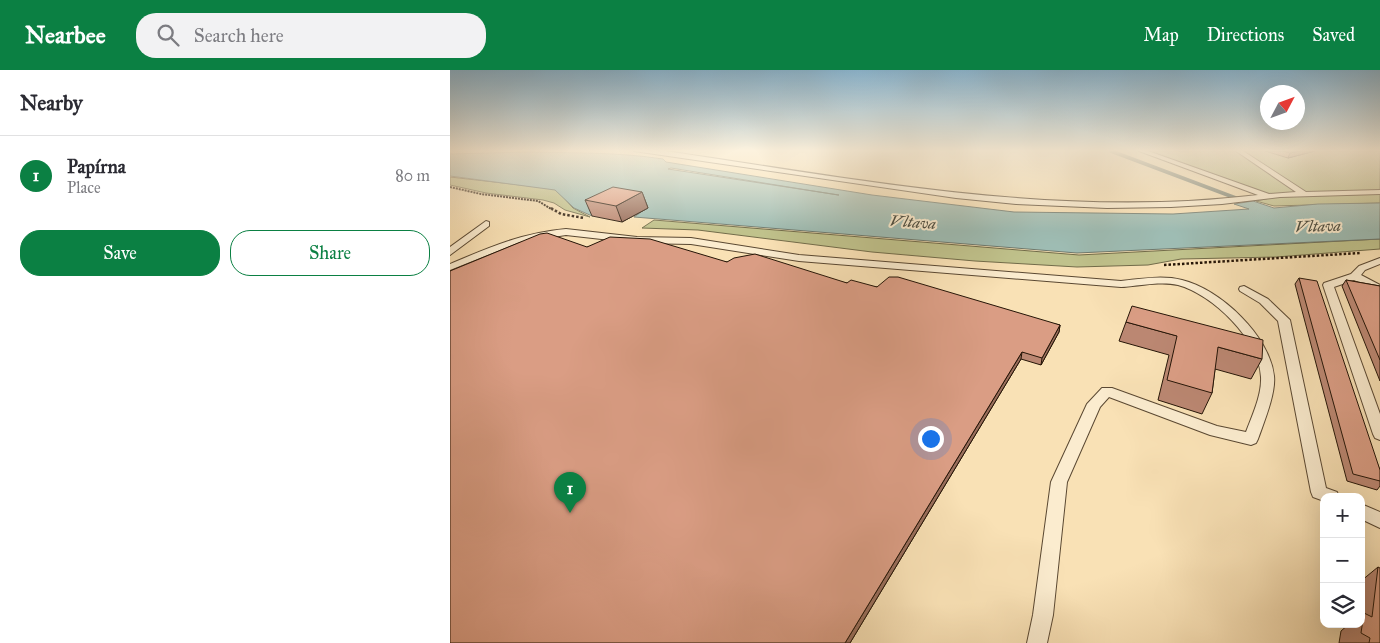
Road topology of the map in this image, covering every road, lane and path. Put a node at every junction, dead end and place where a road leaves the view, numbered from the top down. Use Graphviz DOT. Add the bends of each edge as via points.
graph roads {
  1 [pos="820,178"];
  2 [pos="1217,178"];
  3 [pos="1279,178"];
  4 [pos="450,186"];
  5 [pos="1380,192"];
  6 [pos="1304,194"];
  7 [pos="1268,196"];
  8 [pos="587,219"];
  9 [pos="486,224"];
  10 [pos="450,252"];
  11 [pos="1361,253"];
  12 [pos="1380,261"];
  13 [pos="1159,266"];
  14 [pos="450,267"];
  15 [pos="1359,272"];
  16 [pos="1244,289"];
  17 [pos="1380,289"];
  18 [pos="1380,434"];
  19 [pos="1321,493"];
  20 [pos="1365,513"];
  21 [pos="1380,520"];
  22 [pos="1037,643"];
  1 -- 7 [label="lane" via="985,200 1107,206 1222,202"];
  2 -- 7 [label="lane"];
  3 -- 6 [label="lane"];
  4 -- 8 [label="path" via="481,194 538,201 561,214"];
  5 -- 6 [label="lane"];
  6 -- 7 [label="lane"];
  9 -- 10 [label="lane"];
  11 -- 13 [label="path"];
  12 -- 15 [label="lane"];
  14 -- 22 [label="lane" via="517,240 566,232 637,240 691,241 799,258 1121,284 1174,282 1203,292 1240,322 1261,349 1268,378 1252,439 1214,431 1107,391 1094,404 1059,482"];
  15 -- 17 [label="lane"];
  15 -- 18 [label="lane" via="1328,285"];
  16 -- 19 [label="lane" via="1264,301 1284,320"];
  20 -- 21 [label="lane"];
}
